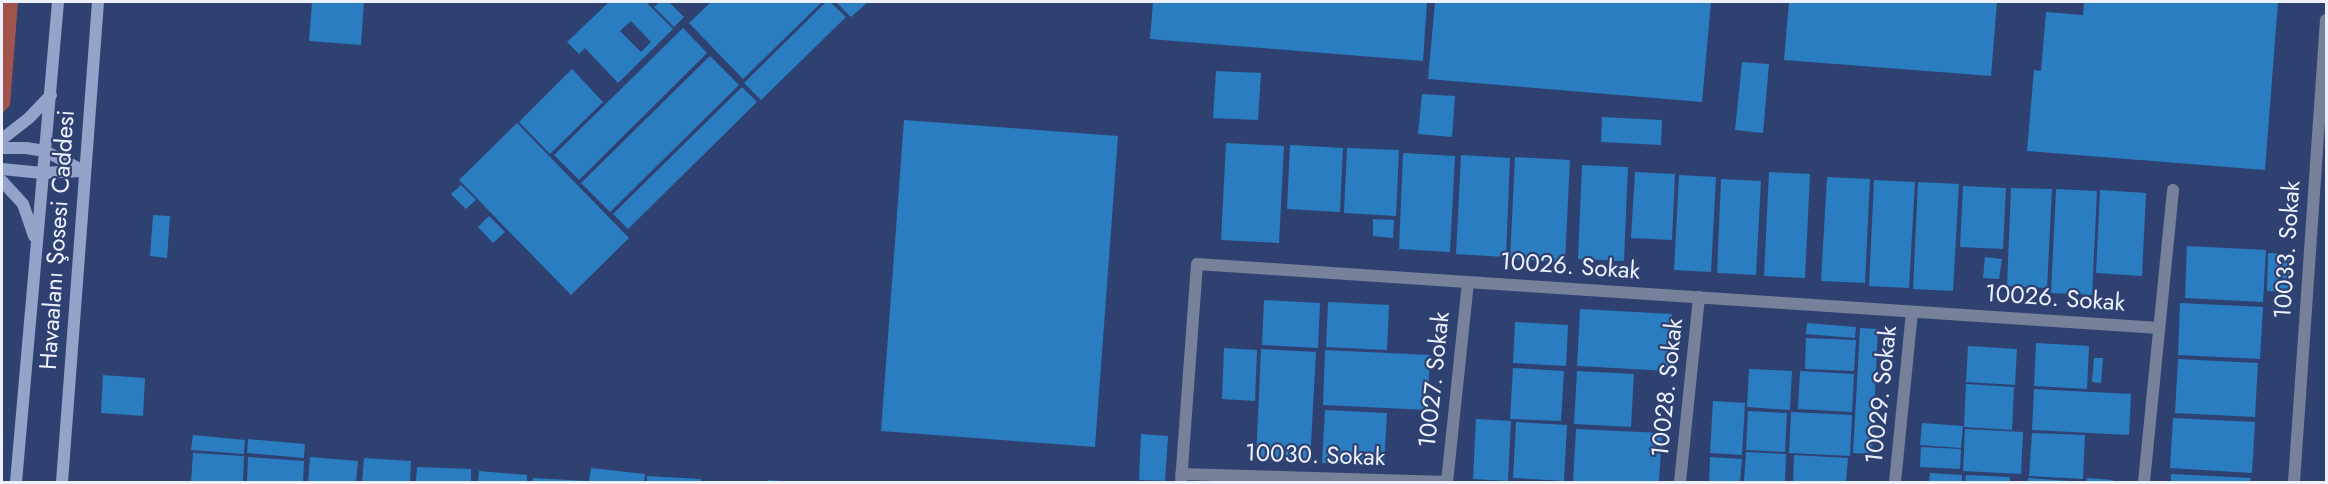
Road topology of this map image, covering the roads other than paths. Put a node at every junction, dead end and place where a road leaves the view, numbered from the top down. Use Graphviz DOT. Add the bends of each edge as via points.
graph roads {
  1 [pos="58,2"];
  2 [pos="98,2"];
  3 [pos="2326,20"];
  4 [pos="51,95"];
  5 [pos="2,139"];
  6 [pos="2,148"];
  7 [pos="45,151"];
  8 [pos="2,169"];
  9 [pos="84,171"];
  10 [pos="42,173"];
  11 [pos="2,181"];
  12 [pos="2173,190"];
  13 [pos="36,241"];
  14 [pos="1467,282"];
  15 [pos="1699,297"];
  16 [pos="1912,312"];
  17 [pos="2159,328"];
  18 [pos="1181,478"];
  19 [pos="16,483"];
  20 [pos="62,483"];
  21 [pos="1447,483"];
  22 [pos="1680,483"];
  23 [pos="1895,483"];
  24 [pos="2144,483"];
  25 [pos="2294,483"];
  1 -- 4 [label="street, Havaalanı Şosesi Caddesi"];
  2 -- 9 [label="street, Havaalanı Şosesi Caddesi"];
  3 -- 25 [label="street, 10033. Sokak"];
  4 -- 5 [label="street"];
  4 -- 7 [label="street, Havaalanı Şosesi Caddesi"];
  6 -- 7 [label="street"];
  7 -- 9 [label="street"];
  7 -- 10 [label="street, Havaalanı Şosesi Caddesi"];
  8 -- 10 [label="street"];
  9 -- 10 [label="street"];
  9 -- 20 [label="street, Havaalanı Şosesi Caddesi"];
  10 -- 13 [label="street, Havaalanı Şosesi Caddesi"];
  11 -- 13 [label="street" via="23,204"];
  12 -- 17 [label="street"];
  13 -- 19 [label="street, Havaalanı Şosesi Caddesi"];
  14 -- 15 [label="street, 10026. Sokak"];
  14 -- 18 [label="street, 10026. Sokak" via="1197,264"];
  14 -- 21 [label="street, 10027. Sokak"];
  15 -- 16 [label="street, 10026. Sokak"];
  15 -- 22 [label="street, 10028. Sokak"];
  16 -- 17 [label="street, 10026. Sokak"];
  16 -- 23 [label="street, 10029. Sokak"];
  17 -- 24 [label="street"];
  18 -- 21 [label="street, 10030. Sokak"];
}
